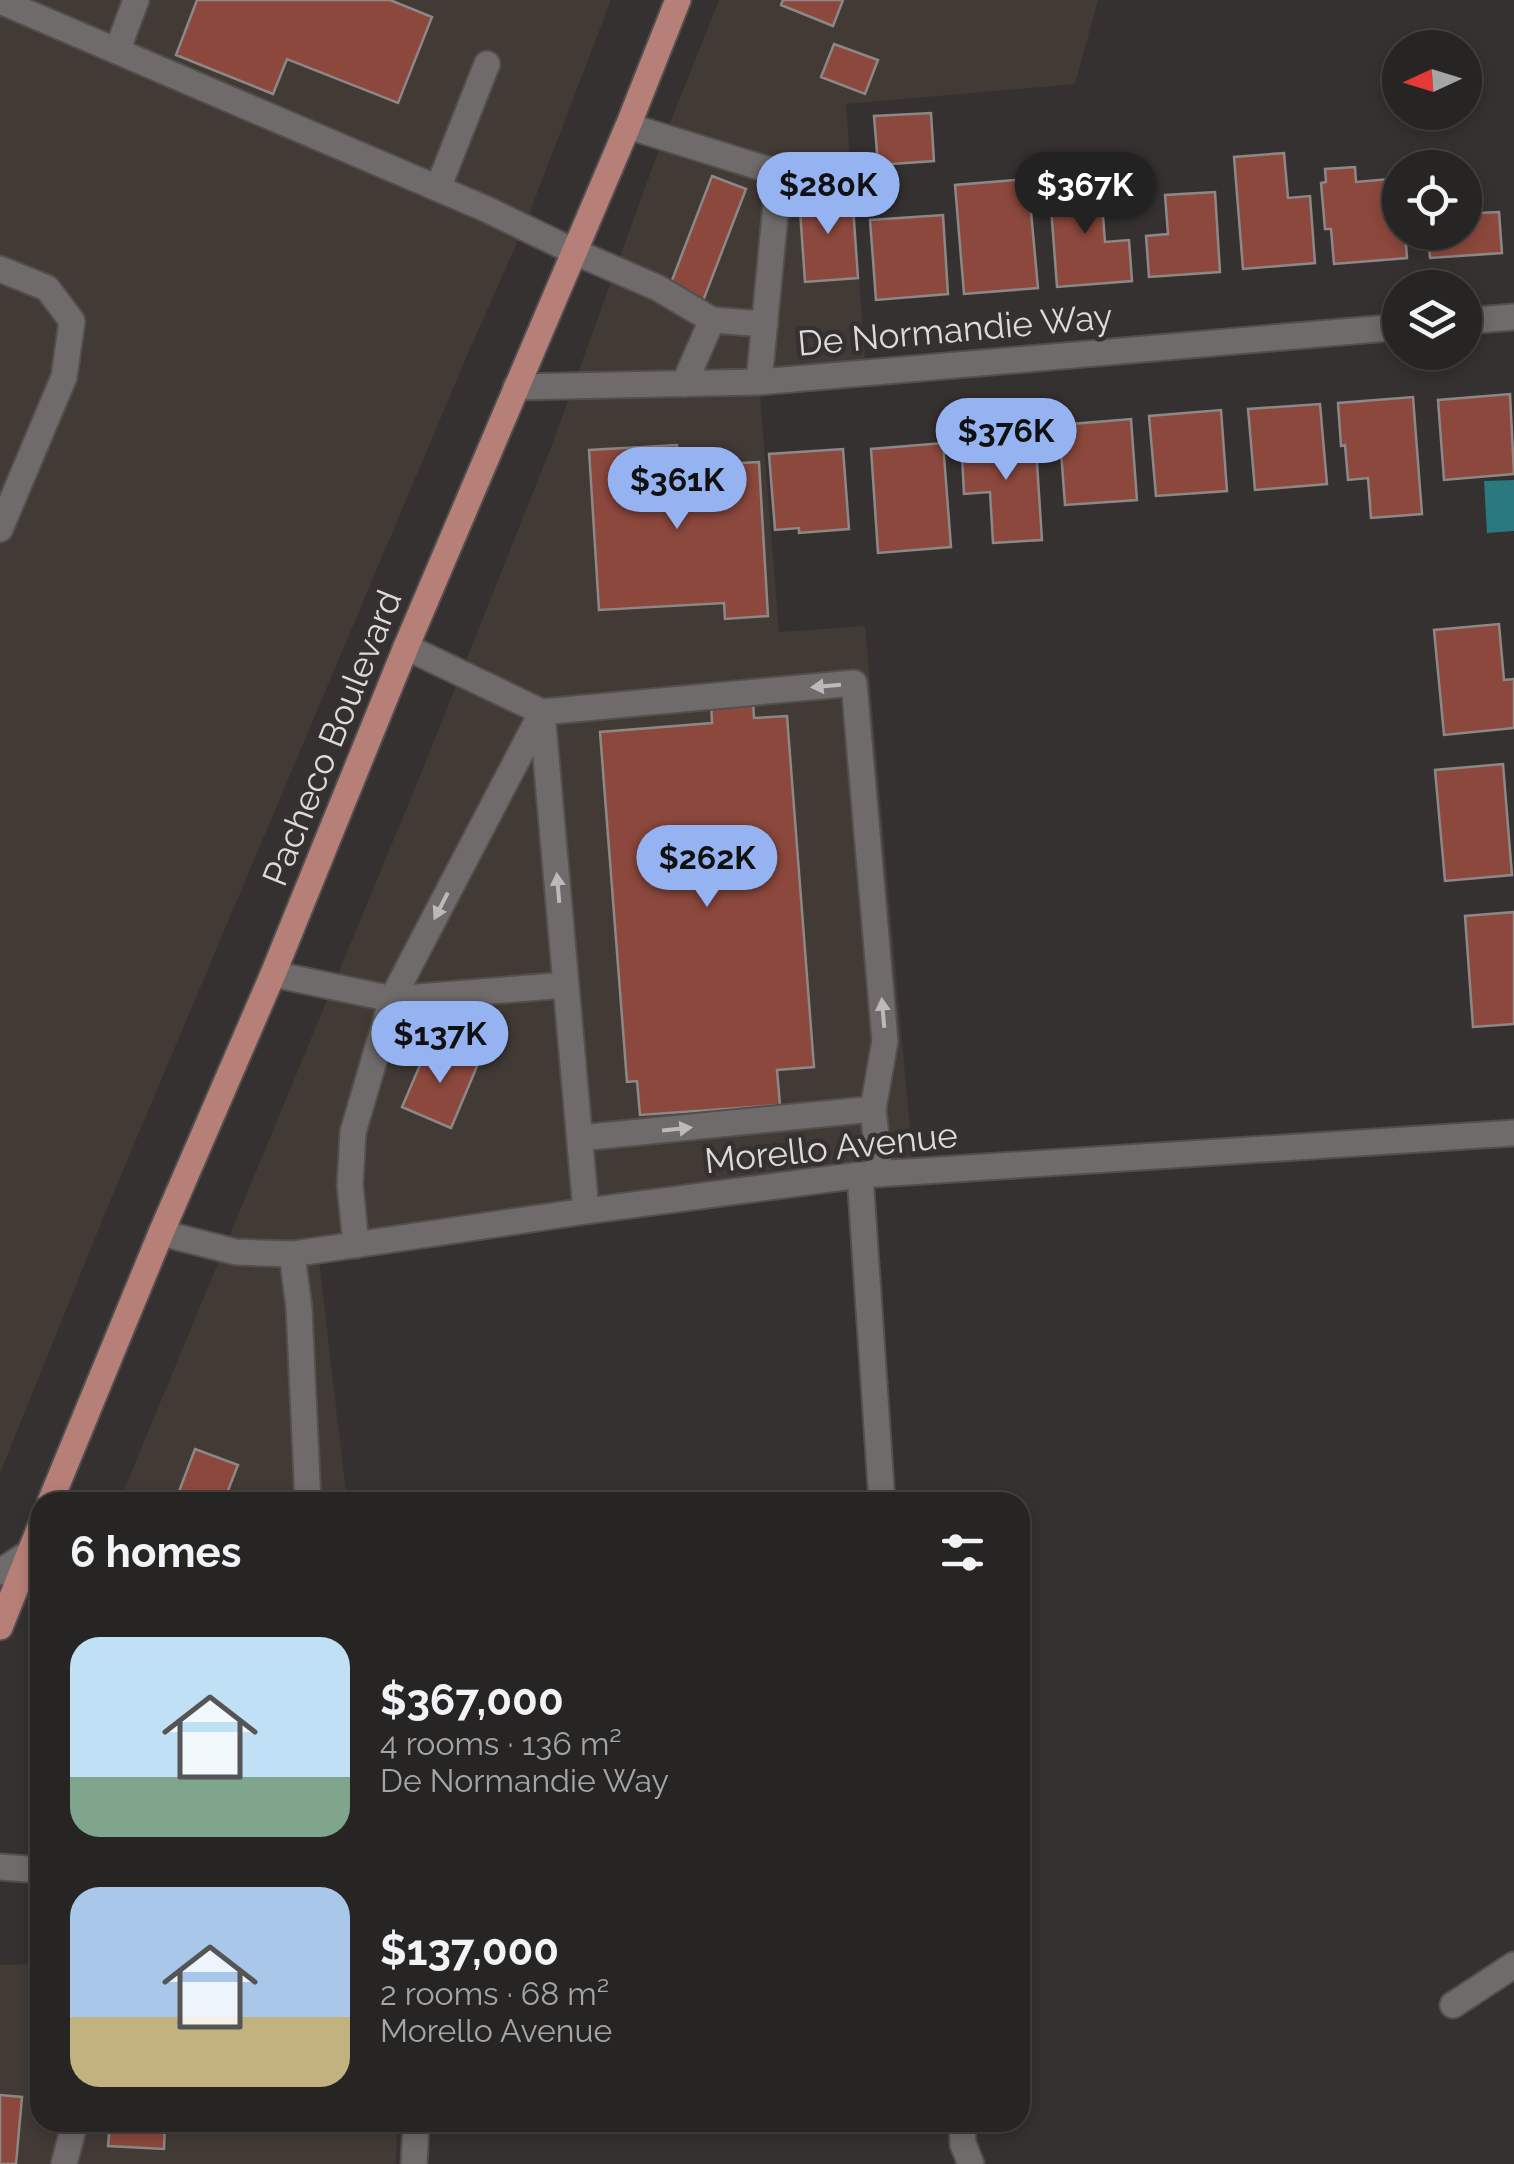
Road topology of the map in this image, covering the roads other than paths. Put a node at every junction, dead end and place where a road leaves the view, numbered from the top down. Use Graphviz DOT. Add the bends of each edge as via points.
graph roads {
  1 [pos="136,0"];
  2 [pos="677,0"];
  3 [pos="0,1"];
  4 [pos="116,51"];
  5 [pos="487,64"];
  6 [pos="628,126"];
  7 [pos="438,188"];
  8 [pos="575,252"];
  9 [pos="0,269"];
  10 [pos="1514,317"];
  11 [pos="712,320"];
  12 [pos="1482,320"];
  13 [pos="765,324"];
  14 [pos="1382,329"];
  15 [pos="759,382"];
  16 [pos="684,384"];
  17 [pos="516,386"];
  18 [pos="0,528"];
  19 [pos="406,647"];
  20 [pos="542,712"];
  21 [pos="273,974"];
  22 [pos="566,985"];
  23 [pos="392,999"];
  24 [pos="873,1110"];
  25 [pos="1514,1133"];
  26 [pos="580,1138"];
  27 [pos="870,1174"];
  28 [pos="586,1211"];
  29 [pos="161,1233"];
  30 [pos="356,1246"];
  31 [pos="292,1254"];
  32 [pos="54,1492"];
  33 [pos="308,1492"];
  34 [pos="882,1492"];
  35 [pos="30,1557"];
  36 [pos="30,1565"];
  37 [pos="0,1572"];
  38 [pos="0,1628"];
  39 [pos="0,1867"];
  40 [pos="30,1869"];
  41 [pos="1514,1965"];
  42 [pos="1453,2005"];
  43 [pos="72,2132"];
  44 [pos="416,2132"];
  45 [pos="962,2132"];
  46 [pos="64,2164"];
  47 [pos="414,2164"];
  48 [pos="971,2164"];
  1 -- 4 [label="street"];
  2 -- 6 [label="main road, Pacheco Boulevard"];
  3 -- 4 [label="street"];
  4 -- 7 [label="street"];
  5 -- 7 [label="street"];
  6 -- 8 [label="main road, Pacheco Boulevard"];
  6 -- 13 [label="street" via="780,173"];
  7 -- 8 [label="street"];
  8 -- 11 [label="street"];
  8 -- 17 [label="main road, Pacheco Boulevard"];
  9 -- 18 [label="street" via="47,288 72,321 64,377"];
  10 -- 12 [label="street"];
  11 -- 13 [label="street"];
  11 -- 16 [label="street"];
  13 -- 15 [label="street"];
  14 -- 15 [label="street, De Normandie Way"];
  15 -- 16 [label="street, De Normandie Way"];
  16 -- 17 [label="street, De Normandie Way"];
  17 -- 19 [label="main road, Pacheco Boulevard"];
  19 -- 20 [label="street"];
  19 -- 21 [label="main road, Pacheco Boulevard"];
  22 -- 20 [label="street, one-way"];
  20 -- 23 [label="street, one-way"];
  24 -- 20 [label="street, one-way" via="886,1041 854,683"];
  21 -- 23 [label="street"];
  21 -- 29 [label="main road, Pacheco Boulevard"];
  22 -- 23 [label="street"];
  22 -- 26 [label="street"];
  23 -- 30 [label="street" via="353,1132"];
  26 -- 24 [label="street, one-way"];
  24 -- 27 [label="street"];
  25 -- 27 [label="street, Morello Avenue"];
  26 -- 28 [label="street"];
  27 -- 28 [label="street, Morello Avenue"];
  27 -- 34 [label="street"];
  28 -- 30 [label="street, Morello Avenue"];
  29 -- 31 [label="street, Morello Avenue" via="236,1252"];
  29 -- 32 [label="main road, Pacheco Boulevard"];
  30 -- 31 [label="street, Morello Avenue"];
  31 -- 33 [label="street"];
  35 -- 37 [label="street"];
  36 -- 38 [label="main road"];
  39 -- 40 [label="street"];
  41 -- 42 [label="street"];
  43 -- 46 [label="street"];
  44 -- 47 [label="street"];
  45 -- 48 [label="street"];
}
